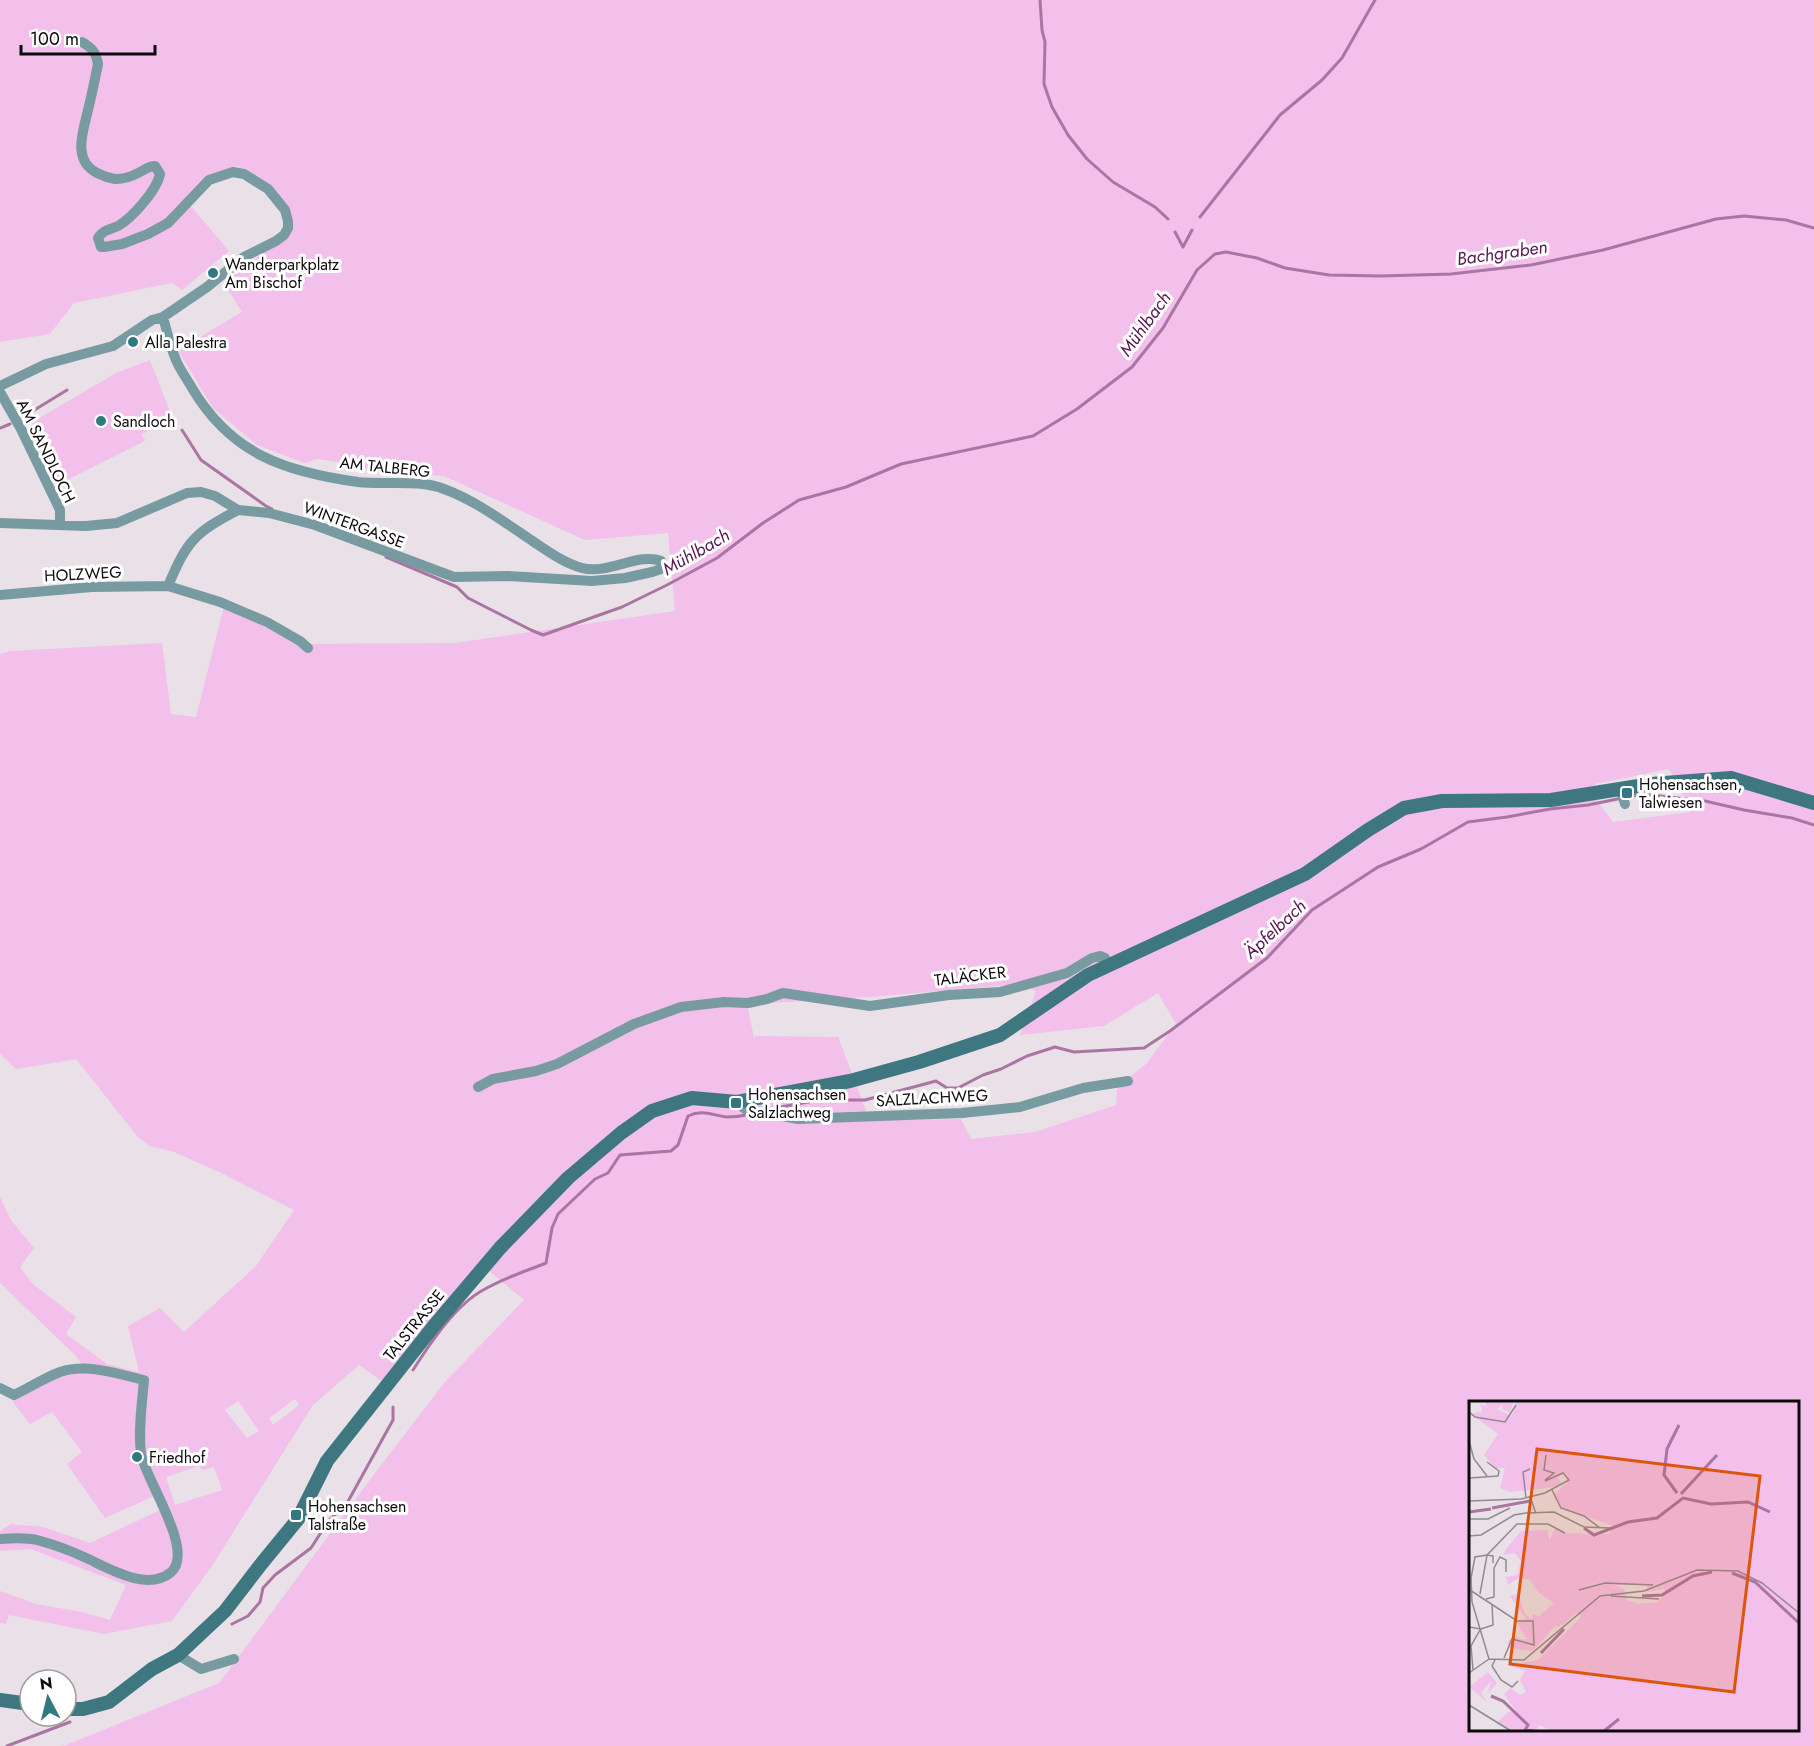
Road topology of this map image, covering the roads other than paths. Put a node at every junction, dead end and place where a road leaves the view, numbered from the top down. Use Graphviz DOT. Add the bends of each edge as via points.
graph roads {
  1 [pos="82,42"];
  2 [pos="163,317"];
  3 [pos="0,386"];
  4 [pos="0,392"];
  5 [pos="238,510"];
  6 [pos="0,523"];
  7 [pos="60,524"];
  8 [pos="662,561"];
  9 [pos="168,586"];
  10 [pos="0,595"];
  11 [pos="308,648"];
  12 [pos="1620,789"];
  13 [pos="1814,803"];
  14 [pos="1625,804"];
  15 [pos="1108,966"];
  16 [pos="1128,1081"];
  17 [pos="478,1087"];
  18 [pos="737,1102"];
  19 [pos="0,1388"];
  20 [pos="0,1539"];
  21 [pos="178,1655"];
  22 [pos="234,1659"];
  23 [pos="0,1700"];
  24 [pos="18,1702"];
  25 [pos="78,1708"];
  1 -- 2 [label="street" via="92,48 98,64 82,140 84,161 89,169 113,179 137,174 150,166 155,166 160,174 147,198 127,219 100,234 100,246 122,244 168,224 209,180 233,172 244,174 268,189 285,210 288,228 284,235 244,257"];
  2 -- 3 [label="street" via="108,349 46,364"];
  2 -- 8 [label="street, AM TALBERG" via="176,361 204,408 217,424 254,453 293,470 359,482 442,488 471,501 555,556 585,569 604,569 645,559"];
  4 -- 7 [label="street, AM SANDLOCH" via="60,510"];
  5 -- 7 [label="street, WINTERGASSE" via="215,496 187,493 117,523"];
  5 -- 8 [label="street, WINTERGASSE" via="315,525 454,577 592,581 652,572 661,569"];
  5 -- 9 [label="street" via="212,524 188,544"];
  6 -- 7 [label="street, WINTERGASSE"];
  9 -- 10 [label="street, HOLZWEG" via="92,587"];
  9 -- 11 [label="street, HOLZWEG" via="267,622"];
  12 -- 13 [label="street" via="1731,778"];
  12 -- 14 [label="street"];
  12 -- 15 [label="street" via="1551,800 1442,801 1404,808 1305,874"];
  15 -- 17 [label="street, TALÄCKER" via="1100,956 1067,973 1000,992 870,1006 783,993 748,1003 681,1007 634,1024 556,1064 493,1079"];
  15 -- 18 [label="street" via="1088,975 1000,1035 850,1081"];
  16 -- 18 [label="street, SALZLACHWEG" via="1083,1088 1020,1107 962,1113 798,1119 745,1109"];
  18 -- 21 [label="street, TALSTRASSE" via="692,1098 652,1111 568,1178 500,1248 433,1327 327,1461 297,1519 225,1611"];
  19 -- 20 [label="street" via="14,1395 59,1372 79,1368 144,1380 141,1453 149,1479 167,1512 177,1558 171,1573 152,1580 139,1579 35,1539"];
  21 -- 22 [label="street" via="201,1669"];
  21 -- 25 [label="street, TALSTRASSE" via="152,1669 109,1702"];
  23 -- 24 [label="street"];
}
